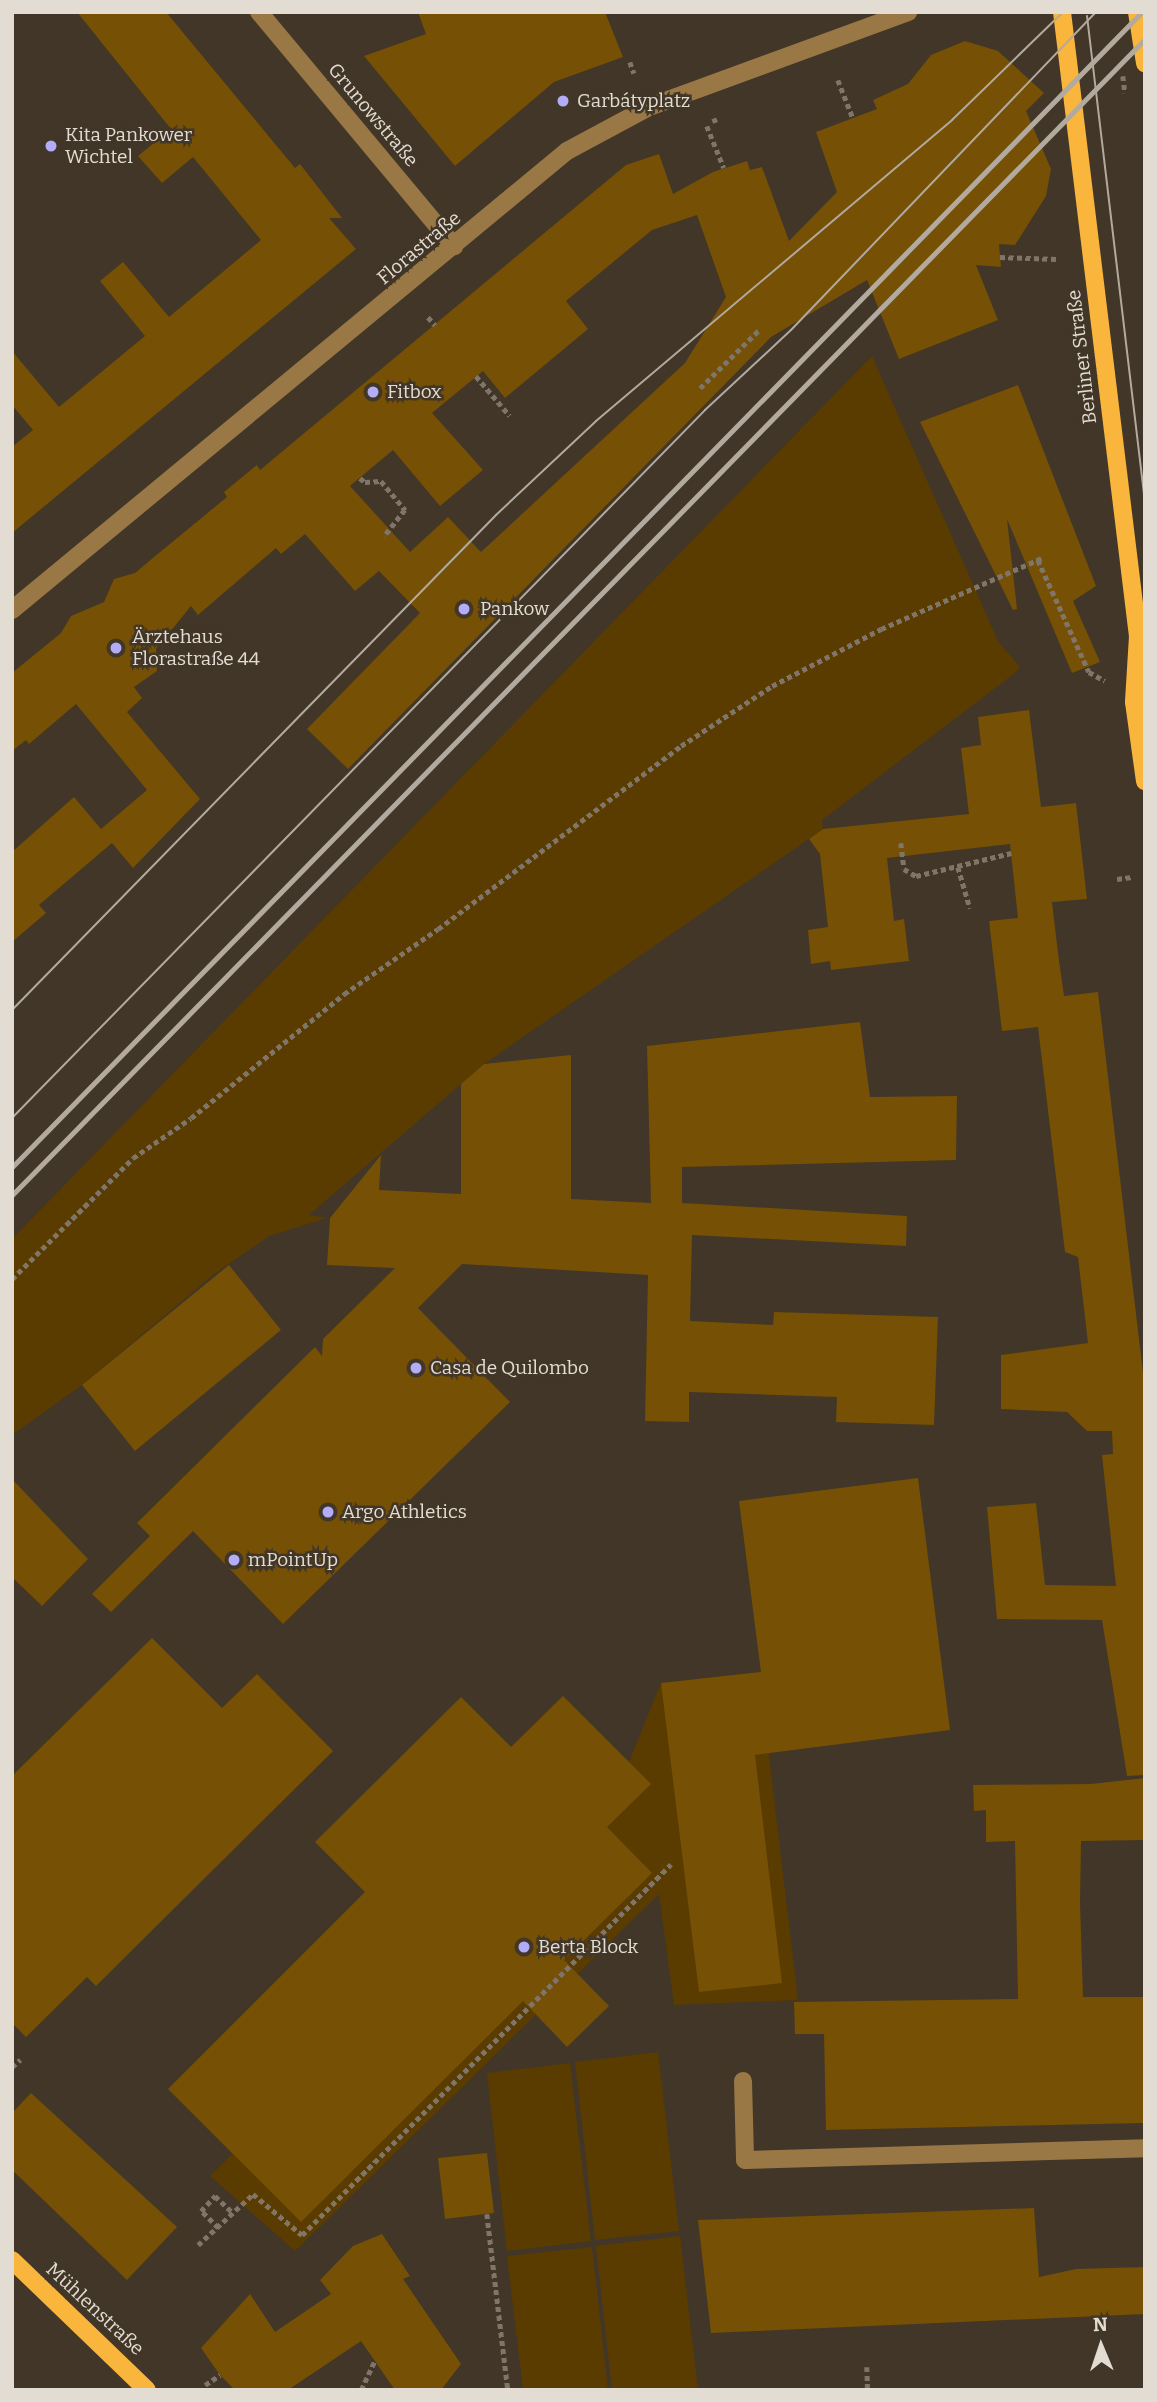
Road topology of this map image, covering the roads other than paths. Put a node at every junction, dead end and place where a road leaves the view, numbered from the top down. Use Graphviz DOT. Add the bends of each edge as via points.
graph roads {
  1 [pos="259,12"];
  2 [pos="908,12"];
  3 [pos="1062,12"];
  4 [pos="1137,12"];
  5 [pos="1145,63"];
  6 [pos="454,246"];
  7 [pos="12,610"];
  8 [pos="1141,635"];
  9 [pos="1145,781"];
  10 [pos="743,2081"];
  11 [pos="1145,2148"];
  12 [pos="12,2260"];
  13 [pos="147,2390"];
  1 -- 6 [label="street, Grunowstraße"];
  2 -- 6 [label="street, Florastraße" via="622,120 567,151"];
  3 -- 8 [label="main road, Berliner Straße"];
  4 -- 5 [label="main road"];
  6 -- 7 [label="street, Florastraße"];
  8 -- 9 [label="main road, Berliner Straße" via="1134,702"];
  10 -- 11 [label="street" via="745,2160"];
  12 -- 13 [label="main road, Mühlenstraße"];
}
